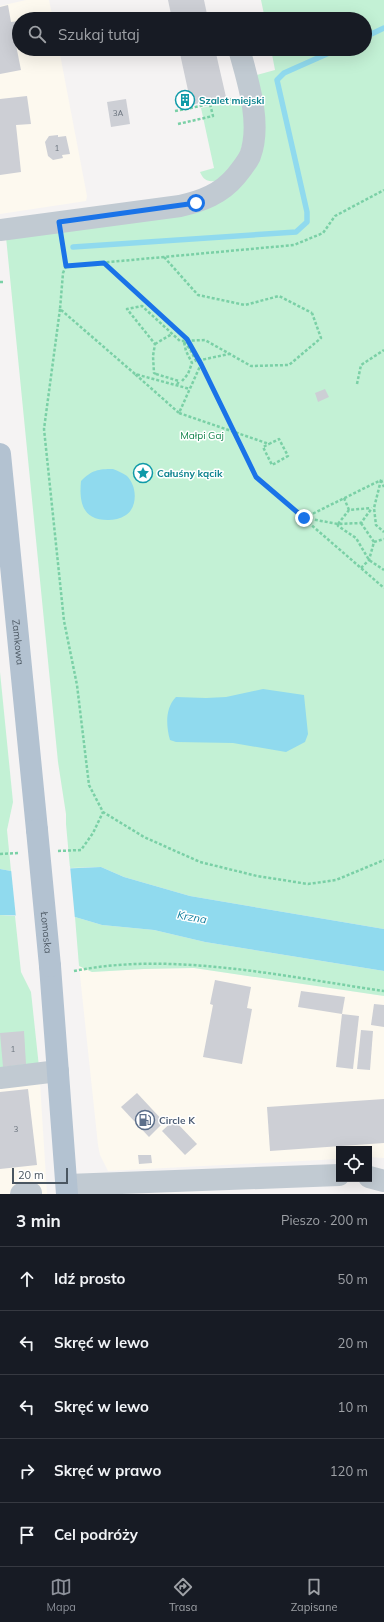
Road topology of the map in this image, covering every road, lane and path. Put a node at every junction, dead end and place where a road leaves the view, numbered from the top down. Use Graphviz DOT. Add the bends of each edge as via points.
graph roads {
  1 [pos="241,56"];
  2 [pos="250,95"];
  3 [pos="185,103"];
  4 [pos="210,104"];
  5 [pos="186,109"];
  6 [pos="175,111"];
  7 [pos="178,124"];
  8 [pos="384,190"];
  9 [pos="59,222"];
  10 [pos="0,230"];
  11 [pos="164,257"];
  12 [pos="104,263"];
  13 [pos="66,266"];
  14 [pos="60,309"];
  15 [pos="172,334"];
  16 [pos="184,342"];
  17 [pos="156,344"];
  18 [pos="384,350"];
  19 [pos="230,354"];
  20 [pos="201,364"];
  21 [pos="135,374"];
  22 [pos="182,381"];
  23 [pos="357,384"];
  24 [pos="177,385"];
  25 [pos="190,389"];
  26 [pos="179,412"];
  27 [pos="233,431"];
  28 [pos="269,444"];
  29 [pos="0,454"];
  30 [pos="381,480"];
  31 [pos="384,487"];
  32 [pos="344,498"];
  33 [pos="373,508"];
  34 [pos="349,510"];
  35 [pos="304,518"];
  36 [pos="361,523"];
  37 [pos="338,524"];
  38 [pos="384,532"];
  39 [pos="384,539"];
  40 [pos="374,542"];
  41 [pos="369,560"];
  42 [pos="361,568"];
  43 [pos="384,570"];
  44 [pos="384,588"];
  45 [pos="37,830"];
  46 [pos="384,860"];
  47 [pos="74,971"];
  48 [pos="384,991"];
  49 [pos="56,1036"];
  50 [pos="58,1071"];
  51 [pos="0,1078"];
  52 [pos="336,1175"];
  53 [pos="372,1177"];
  54 [pos="384,1181"];
  55 [pos="74,1189"];
  1 -- 2 [label="lane"];
  2 -- 4 [label="path"];
  2 -- 9 [label="lane" via="255,129 249,157 231,182 216,194 180,206"];
  3 -- 5 [label="path"];
  4 -- 5 [label="path"];
  4 -- 7 [label="path" via="213,116"];
  5 -- 6 [label="path"];
  8 -- 11 [label="path" via="335,216 323,233 294,245"];
  9 -- 10 [label="lane"];
  9 -- 13 [label="path"];
  11 -- 12 [label="path"];
  11 -- 19 [label="path, bridge" via="198,295 245,305 279,296 312,313 321,338 289,365 251,366"];
  12 -- 13 [label="path"];
  12 -- 20 [label="path" via="187,339"];
  13 -- 14 [label="path" via="63,273"];
  14 -- 21 [label="path"];
  14 -- 46 [label="path" via="44,429 64,622 77,685 89,785 103,812 144,837 200,862 257,876 308,884 336,880"];
  15 -- 16 [label="path, bridge"];
  15 -- 17 [label="path"];
  15 -- 17 [label="path, bridge" via="142,306 127,309"];
  16 -- 19 [label="path, bridge" via="205,340"];
  16 -- 19 [label="path, bridge" via="196,361"];
  16 -- 22 [label="path" via="192,363"];
  17 -- 24 [label="path, bridge" via="153,356 154,373 179,381"];
  18 -- 23 [label="path" via="361,365"];
  20 -- 25 [label="path"];
  20 -- 27 [label="path"];
  21 -- 24 [label="path"];
  21 -- 26 [label="path"];
  24 -- 25 [label="path"];
  25 -- 26 [label="path"];
  26 -- 27 [label="path"];
  27 -- 28 [label="path"];
  27 -- 35 [label="path" via="256,477"];
  28 -- 28 [label="path" via="263,447 272,464 288,456 279,439"];
  29 -- 45 [label="main road, Zamkowa"];
  30 -- 31 [label="path"];
  30 -- 32 [label="path"];
  30 -- 33 [label="path"];
  32 -- 34 [label="path"];
  32 -- 35 [label="path"];
  33 -- 34 [label="path"];
  33 -- 36 [label="path"];
  33 -- 38 [label="path" via="376,525"];
  34 -- 37 [label="path"];
  35 -- 37 [label="path"];
  35 -- 42 [label="path"];
  36 -- 37 [label="path"];
  36 -- 40 [label="path"];
  37 -- 41 [label="path" via="356,538"];
  39 -- 40 [label="path"];
  40 -- 41 [label="path"];
  41 -- 42 [label="path"];
  41 -- 43 [label="path"];
  42 -- 44 [label="path"];
  45 -- 49 [label="main road, Łomaska, bridge"];
  47 -- 48 [label="path" via="113,965 190,965"];
  49 -- 50 [label="main road, Łomaska"];
  49 -- 55 [label="main road, Łomaska" via="74,1119"];
  50 -- 51 [label="lane"];
  50 -- 55 [label="main road, Łomaska"];
  52 -- 55 [label="lane" via="103,1183"];
  53 -- 54 [label="lane"];
}
